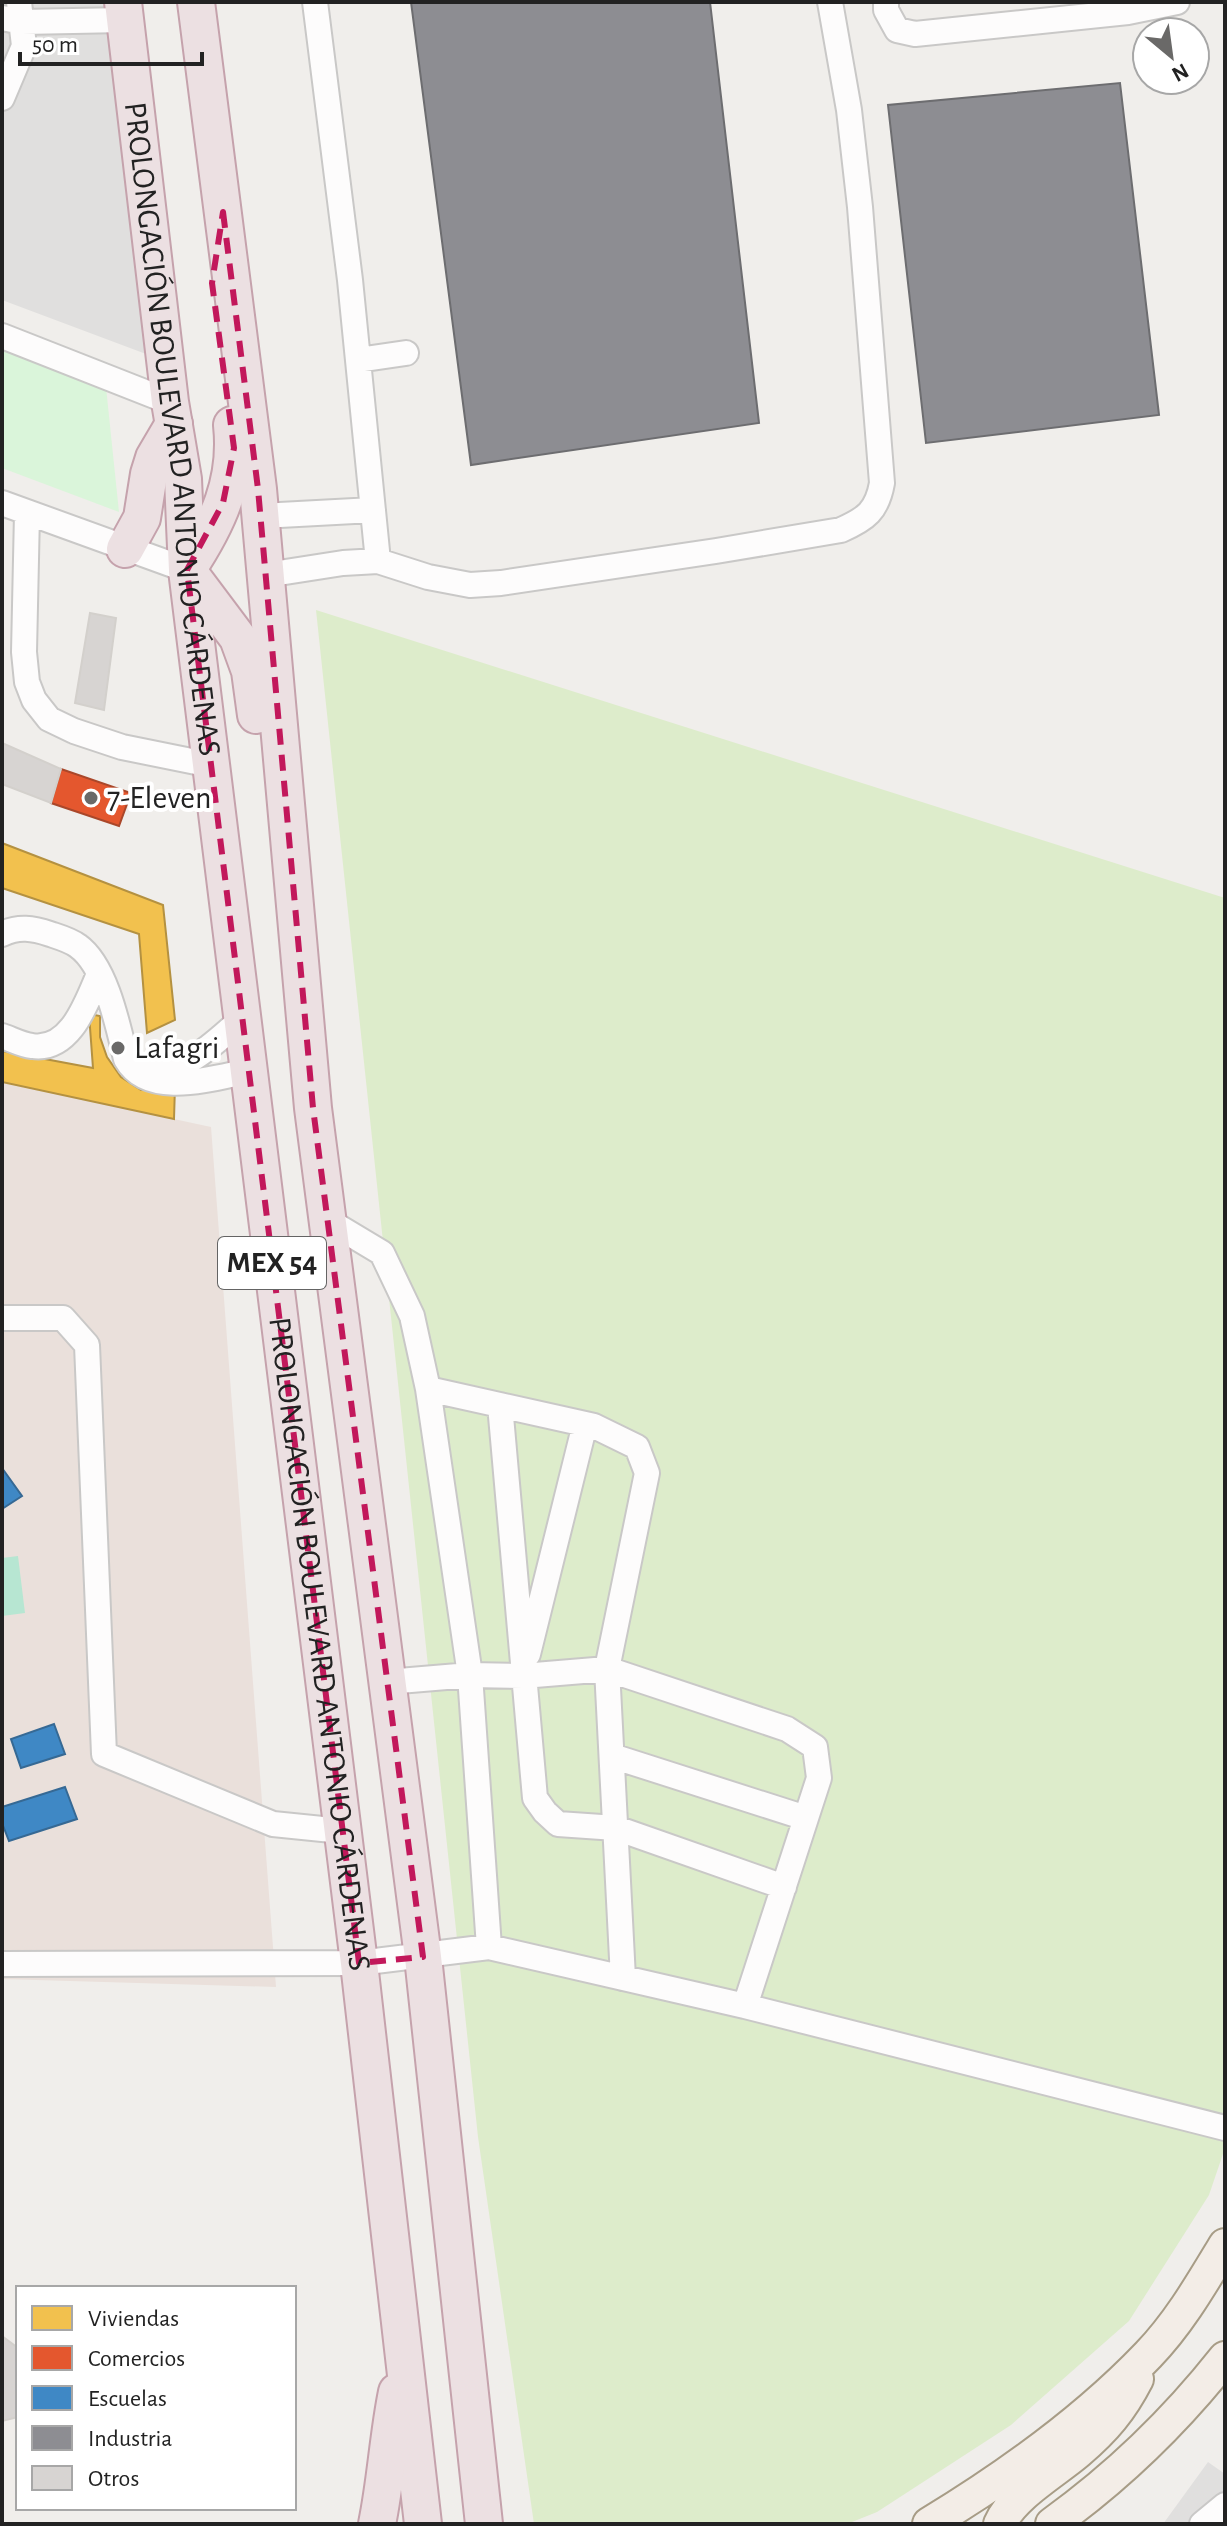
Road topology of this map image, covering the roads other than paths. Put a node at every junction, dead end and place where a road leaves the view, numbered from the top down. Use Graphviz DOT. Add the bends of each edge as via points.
graph roads {
  1 [pos="196,2"];
  2 [pos="315,2"];
  3 [pos="830,2"];
  4 [pos="886,2"];
  5 [pos="1177,2"];
  6 [pos="123,11"];
  7 [pos="14,14"];
  8 [pos="2,98"];
  9 [pos="223,212"];
  10 [pos="2,336"];
  11 [pos="406,353"];
  12 [pos="358,360"];
  13 [pos="172,413"];
  14 [pos="2,503"];
  15 [pos="373,510"];
  16 [pos="27,513"];
  17 [pos="261,516"];
  18 [pos="125,549"];
  19 [pos="378,561"];
  20 [pos="187,570"];
  21 [pos="266,575"];
  22 [pos="211,765"];
  23 [pos="2,934"];
  24 [pos="301,967"];
  25 [pos="99,974"];
  26 [pos="242,1019"];
  27 [pos="2,1036"];
  28 [pos="123,1045"];
  29 [pos="249,1071"];
  30 [pos="327,1220"];
  31 [pos="2,1318"];
  32 [pos="428,1389"];
  33 [pos="500,1405"];
  34 [pos="585,1424"];
  35 [pos="607,1669"];
  36 [pos="470,1675"];
  37 [pos="523,1676"];
  38 [pos="387,1682"];
  39 [pos="612,1756"];
  40 [pos="806,1818"];
  41 [pos="616,1828"];
  42 [pos="342,1831"];
  43 [pos="784,1887"];
  44 [pos="489,1947"];
  45 [pos="423,1957"];
  46 [pos="359,1963"];
  47 [pos="2,1964"];
  48 [pos="623,1978"];
  49 [pos="745,2006"];
  50 [pos="1225,2128"];
  51 [pos="1225,2245"];
  52 [pos="1149,2354"];
  53 [pos="1225,2358"];
  54 [pos="404,2359"];
  55 [pos="1225,2505"];
  56 [pos="482,2506"];
  57 [pos="1077,2513"];
  58 [pos="377,2524"];
  59 [pos="423,2524"];
  60 [pos="498,2524"];
  61 [pos="929,2524"];
  62 [pos="1000,2524"];
  63 [pos="1052,2524"];
  64 [pos="1202,2524"];
  1 -- 9 [label="highway, PROLONGACIÓN BOULEVARD ANTONIO CÁRDENAS / MEX 54"];
  2 -- 12 [label="street"];
  3 -- 19 [label="street" via="849,110 878,421 882,483 870,513 841,530 501,583 470,585"];
  4 -- 5 [label="street" via="897,30 915,34"];
  6 -- 7 [label="street"];
  6 -- 13 [label="highway, PROLONGACIÓN BOULEVARD ANTONIO CÁRDENAS / MEX 54"];
  7 -- 8 [label="street" via="24,46"];
  9 -- 17 [label="highway, PROLONGACIÓN BOULEVARD ANTONIO CÁRDENAS / MEX 54"];
  9 -- 20 [label="highway" via="215,236 212,283 234,448 223,503 210,536"];
  10 -- 13 [label="street"];
  11 -- 12 [label="street"];
  12 -- 15 [label="street"];
  13 -- 18 [label="highway" via="154,458 142,518"];
  13 -- 20 [label="highway, PROLONGACIÓN BOULEVARD ANTONIO CÁRDENAS / MEX 54" via="183,479"];
  14 -- 16 [label="street"];
  15 -- 17 [label="street"];
  15 -- 19 [label="street"];
  16 -- 18 [label="street"];
  16 -- 22 [label="street" via="24,652 34,700 49,719 74,731"];
  17 -- 21 [label="highway, PROLONGACIÓN BOULEVARD ANTONIO CÁRDENAS / MEX 54"];
  18 -- 20 [label="street"];
  19 -- 21 [label="street"];
  20 -- 22 [label="highway, PROLONGACIÓN BOULEVARD ANTONIO CÁRDENAS / MEX 54"];
  20 -- 24 [label="highway" via="238,638 250,671 276,898"];
  21 -- 24 [label="highway, PROLONGACIÓN BOULEVARD ANTONIO CÁRDENAS / MEX 54"];
  22 -- 26 [label="highway, PROLONGACIÓN BOULEVARD ANTONIO CÁRDENAS / MEX 54"];
  23 -- 25 [label="street" via="24,928 68,941 91,958"];
  24 -- 30 [label="highway, PROLONGACIÓN BOULEVARD ANTONIO CÁRDENAS / MEX 54"];
  25 -- 27 [label="street" via="79,1018 64,1036 44,1046"];
  25 -- 28 [label="street"];
  26 -- 28 [label="street" via="173,1068 142,1066"];
  26 -- 29 [label="highway, PROLONGACIÓN BOULEVARD ANTONIO CÁRDENAS / MEX 54"];
  28 -- 29 [label="street" via="134,1070 162,1082"];
  29 -- 42 [label="highway, PROLONGACIÓN BOULEVARD ANTONIO CÁRDENAS / MEX 54"];
  30 -- 32 [label="street" via="382,1253 412,1316"];
  30 -- 38 [label="highway, PROLONGACIÓN BOULEVARD ANTONIO CÁRDENAS / MEX 54"];
  31 -- 42 [label="street" via="63,1318 87,1345 104,1754 273,1824"];
  32 -- 33 [label="street"];
  32 -- 36 [label="street"];
  33 -- 34 [label="street"];
  33 -- 37 [label="street"];
  34 -- 35 [label="street" via="637,1447 647,1473"];
  34 -- 37 [label="street"];
  35 -- 37 [label="street"];
  35 -- 39 [label="street"];
  35 -- 40 [label="street" via="787,1729 815,1747 819,1778"];
  36 -- 37 [label="street"];
  36 -- 38 [label="street"];
  36 -- 44 [label="street"];
  37 -- 41 [label="street" via="535,1798 558,1824"];
  38 -- 45 [label="highway, PROLONGACIÓN BOULEVARD ANTONIO CÁRDENAS / MEX 54"];
  39 -- 40 [label="street"];
  39 -- 41 [label="street"];
  40 -- 43 [label="street"];
  41 -- 43 [label="street"];
  41 -- 48 [label="street"];
  42 -- 46 [label="highway, PROLONGACIÓN BOULEVARD ANTONIO CÁRDENAS / MEX 54"];
  43 -- 49 [label="street"];
  44 -- 45 [label="street"];
  44 -- 48 [label="street"];
  45 -- 46 [label="street"];
  45 -- 56 [label="highway, PROLONGACIÓN BOULEVARD ANTONIO CÁRDENAS / MEX 54"];
  46 -- 47 [label="street"];
  46 -- 54 [label="highway, PROLONGACIÓN BOULEVARD ANTONIO CÁRDENAS / MEX 54"];
  48 -- 49 [label="street"];
  49 -- 50 [label="street"];
  51 -- 52 [label="main road"];
  52 -- 61 [label="main road" via="1045,2446"];
  52 -- 62 [label="main road" via="1117,2415 1012,2507"];
  53 -- 57 [label="main road" via="1167,2425"];
  54 -- 58 [label="highway"];
  54 -- 59 [label="highway, PROLONGACIÓN BOULEVARD ANTONIO CÁRDENAS / MEX 54"];
  55 -- 64 [label="street"];
  56 -- 60 [label="highway, PROLONGACIÓN BOULEVARD ANTONIO CÁRDENAS"];
  57 -- 63 [label="main road"];
}
